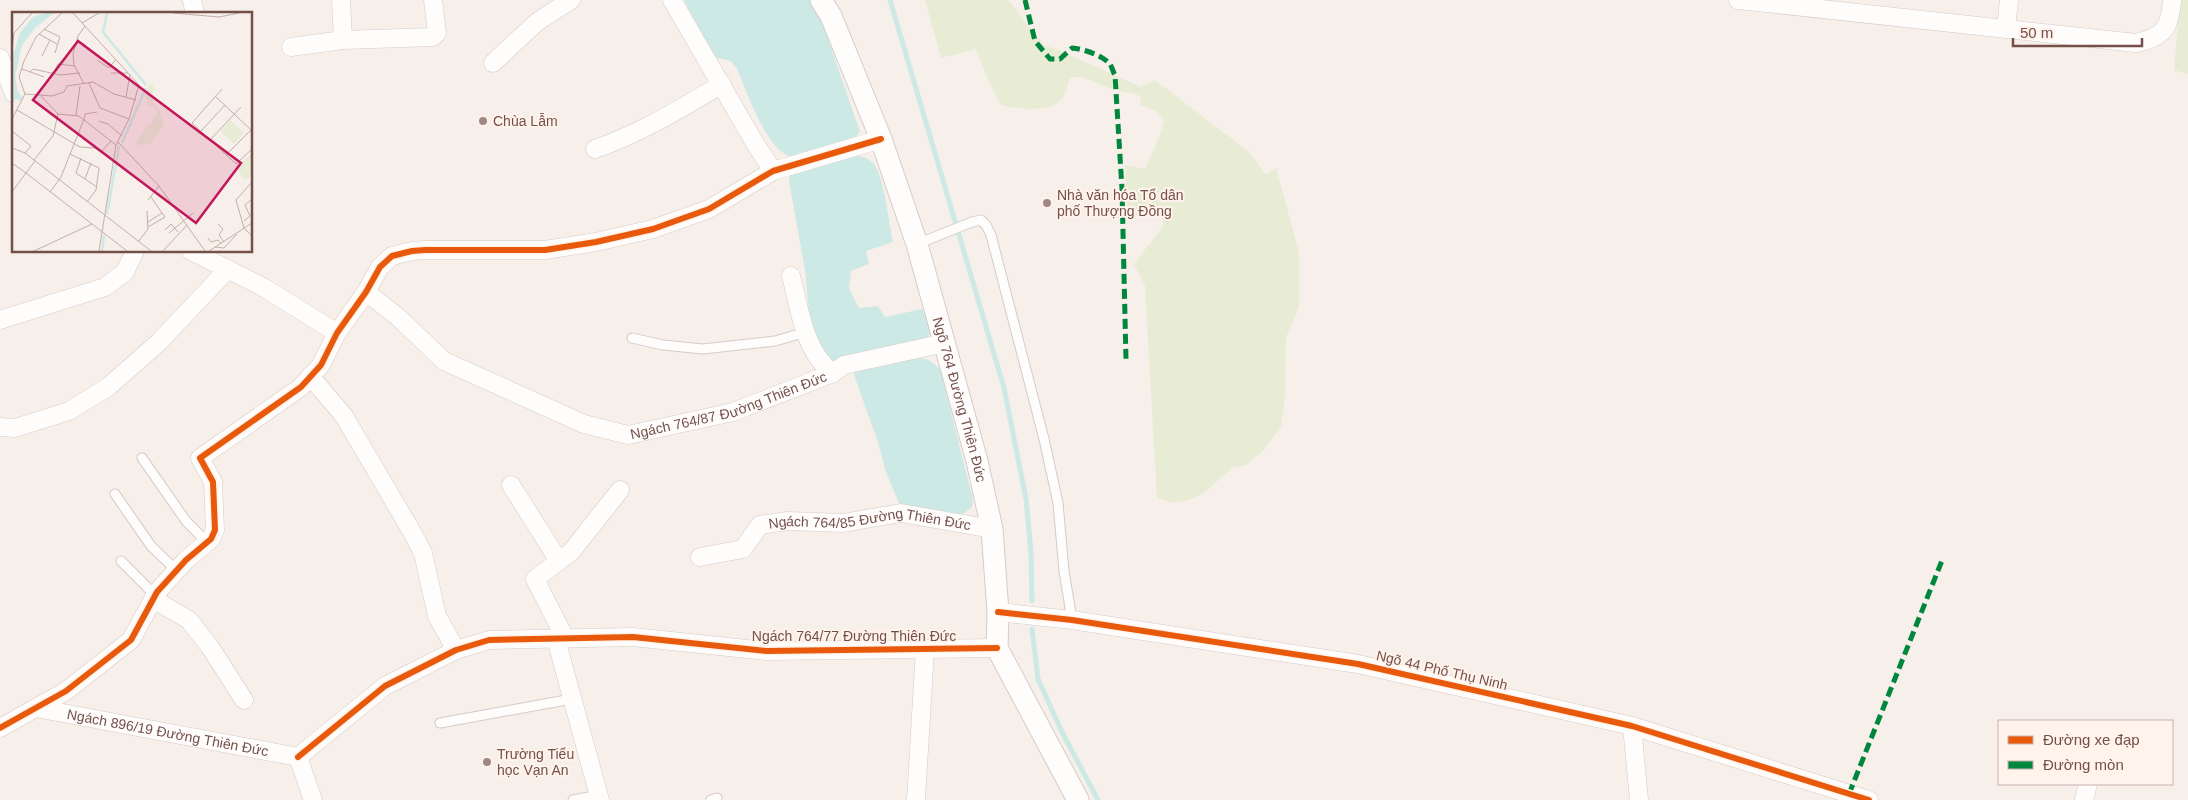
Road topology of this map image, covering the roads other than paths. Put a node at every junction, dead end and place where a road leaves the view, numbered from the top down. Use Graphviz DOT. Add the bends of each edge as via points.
graph roads {
  1 [pos="341,0"];
  2 [pos="433,0"];
  3 [pos="571,0"];
  4 [pos="672,0"];
  5 [pos="820,0"];
  6 [pos="1738,0"];
  7 [pos="2009,0"];
  8 [pos="2172,0"];
  9 [pos="1770,2"];
  10 [pos="2006,29"];
  11 [pos="343,40"];
  12 [pos="291,47"];
  13 [pos="0,58"];
  14 [pos="493,63"];
  15 [pos="722,84"];
  16 [pos="12,89"];
  17 [pos="880,139"];
  18 [pos="595,149"];
  19 [pos="773,171"];
  20 [pos="917,244"];
  21 [pos="135,252"];
  22 [pos="193,252"];
  23 [pos="228,268"];
  24 [pos="791,276"];
  25 [pos="366,292"];
  26 [pos="0,320"];
  27 [pos="806,332"];
  28 [pos="337,334"];
  29 [pos="632,338"];
  30 [pos="945,343"];
  31 [pos="833,373"];
  32 [pos="310,376"];
  33 [pos="1,425"];
  34 [pos="142,458"];
  35 [pos="511,485"];
  36 [pos="620,490"];
  37 [pos="115,494"];
  38 [pos="992,529"];
  39 [pos="207,542"];
  40 [pos="700,557"];
  41 [pos="121,561"];
  42 [pos="559,561"];
  43 [pos="177,570"];
  44 [pos="154,597"];
  45 [pos="998,612"];
  46 [pos="1072,620"];
  47 [pos="560,639"];
  48 [pos="997,648"];
  49 [pos="925,649"];
  50 [pos="456,650"];
  51 [pos="572,699"];
  52 [pos="244,700"];
  53 [pos="36,708"];
  54 [pos="440,723"];
  55 [pos="1632,726"];
  56 [pos="0,728"];
  57 [pos="298,757"];
  58 [pos="2088,785"];
  59 [pos="599,798"];
  60 [pos="313,800"];
  61 [pos="573,800"];
  62 [pos="916,800"];
  63 [pos="1078,800"];
  64 [pos="1640,800"];
  65 [pos="1869,800"];
  66 [pos="2084,800"];
  1 -- 11 [label="street"];
  2 -- 11 [label="street" via="437,33 433,37"];
  3 -- 14 [label="street" via="530,28"];
  4 -- 15 [label="street"];
  5 -- 17 [label="street, Ngõ 764 Đường Thiên Đức" via="830,16"];
  6 -- 9 [label="street"];
  7 -- 10 [label="street"];
  8 -- 10 [label="street" via="2170,20 2164,32 2151,40 2136,43"];
  9 -- 10 [label="street"];
  11 -- 12 [label="street"];
  13 -- 16 [label="street"];
  15 -- 18 [label="street" via="648,128"];
  15 -- 19 [label="street"];
  17 -- 19 [label="street"];
  17 -- 20 [label="street, Ngõ 764 Đường Thiên Đức"];
  19 -- 25 [label="street" via="710,210 654,229 606,240 545,250 425,250 392,256 380,267"];
  20 -- 30 [label="street, Ngõ 764 Đường Thiên Đức"];
  20 -- 46 [label="lane" via="980,220 991,235 1058,502"];
  21 -- 26 [label="street" via="125,272 105,287"];
  22 -- 23 [label="street"];
  23 -- 28 [label="street"];
  23 -- 33 [label="street" via="158,343 108,387 69,411 15,428"];
  24 -- 27 [label="street"];
  25 -- 28 [label="street"];
  25 -- 31 [label="street, Ngách 764/87 Đường Thiên Đức" via="444,360 584,424 628,435 733,412"];
  27 -- 29 [label="lane" via="775,341 703,350 663,346"];
  27 -- 31 [label="street" via="815,355"];
  28 -- 32 [label="street" via="321,365"];
  30 -- 31 [label="street, Ngách 764/87 Đường Thiên Đức" via="844,365"];
  30 -- 38 [label="street, Ngõ 764 Đường Thiên Đức"];
  32 -- 39 [label="street" via="301,387 200,458 213,482 215,530"];
  32 -- 50 [label="street" via="344,416 412,532 425,561 437,616"];
  34 -- 39 [label="lane" via="186,520"];
  35 -- 42 [label="street"];
  36 -- 42 [label="street" via="571,552"];
  37 -- 43 [label="lane" via="151,546"];
  38 -- 40 [label="street, Ngách 764/85 Đường Thiên Đức" via="901,513 843,523 788,521 760,526 743,549"];
  38 -- 45 [label="street, Ngõ 764 Đường Thiên Đức"];
  39 -- 43 [label="street"];
  41 -- 44 [label="lane"];
  42 -- 47 [label="street" via="535,579"];
  43 -- 44 [label="street"];
  44 -- 52 [label="street" via="189,620"];
  44 -- 53 [label="street" via="132,640 66,691"];
  45 -- 46 [label="street, Ngõ 44 Phố Thụ Ninh"];
  45 -- 48 [label="street, Ngõ 764 Đường Thiên Đức"];
  46 -- 55 [label="street, Ngõ 44 Phố Thụ Ninh" via="1358,664"];
  47 -- 49 [label="street, Ngách 764/77 Đường Thiên Đức" via="633,637 766,651"];
  47 -- 50 [label="street, Ngách 764/77 Đường Thiên Đức" via="489,640"];
  47 -- 51 [label="street"];
  48 -- 49 [label="street, Ngách 764/77 Đường Thiên Đức"];
  48 -- 63 [label="street, Ngõ 764 Đường Thiên Đức"];
  49 -- 62 [label="street"];
  50 -- 57 [label="street, Ngách 764/77 Đường Thiên Đức" via="385,686"];
  51 -- 54 [label="lane"];
  51 -- 59 [label="street"];
  53 -- 56 [label="street"];
  53 -- 57 [label="street, Ngách 896/19 Đường Thiên Đức"];
  55 -- 64 [label="street"];
  55 -- 65 [label="street, Ngõ 44 Phố Thụ Ninh"];
  57 -- 60 [label="street"];
  58 -- 66 [label="street"];
  59 -- 61 [label="lane"];
}
